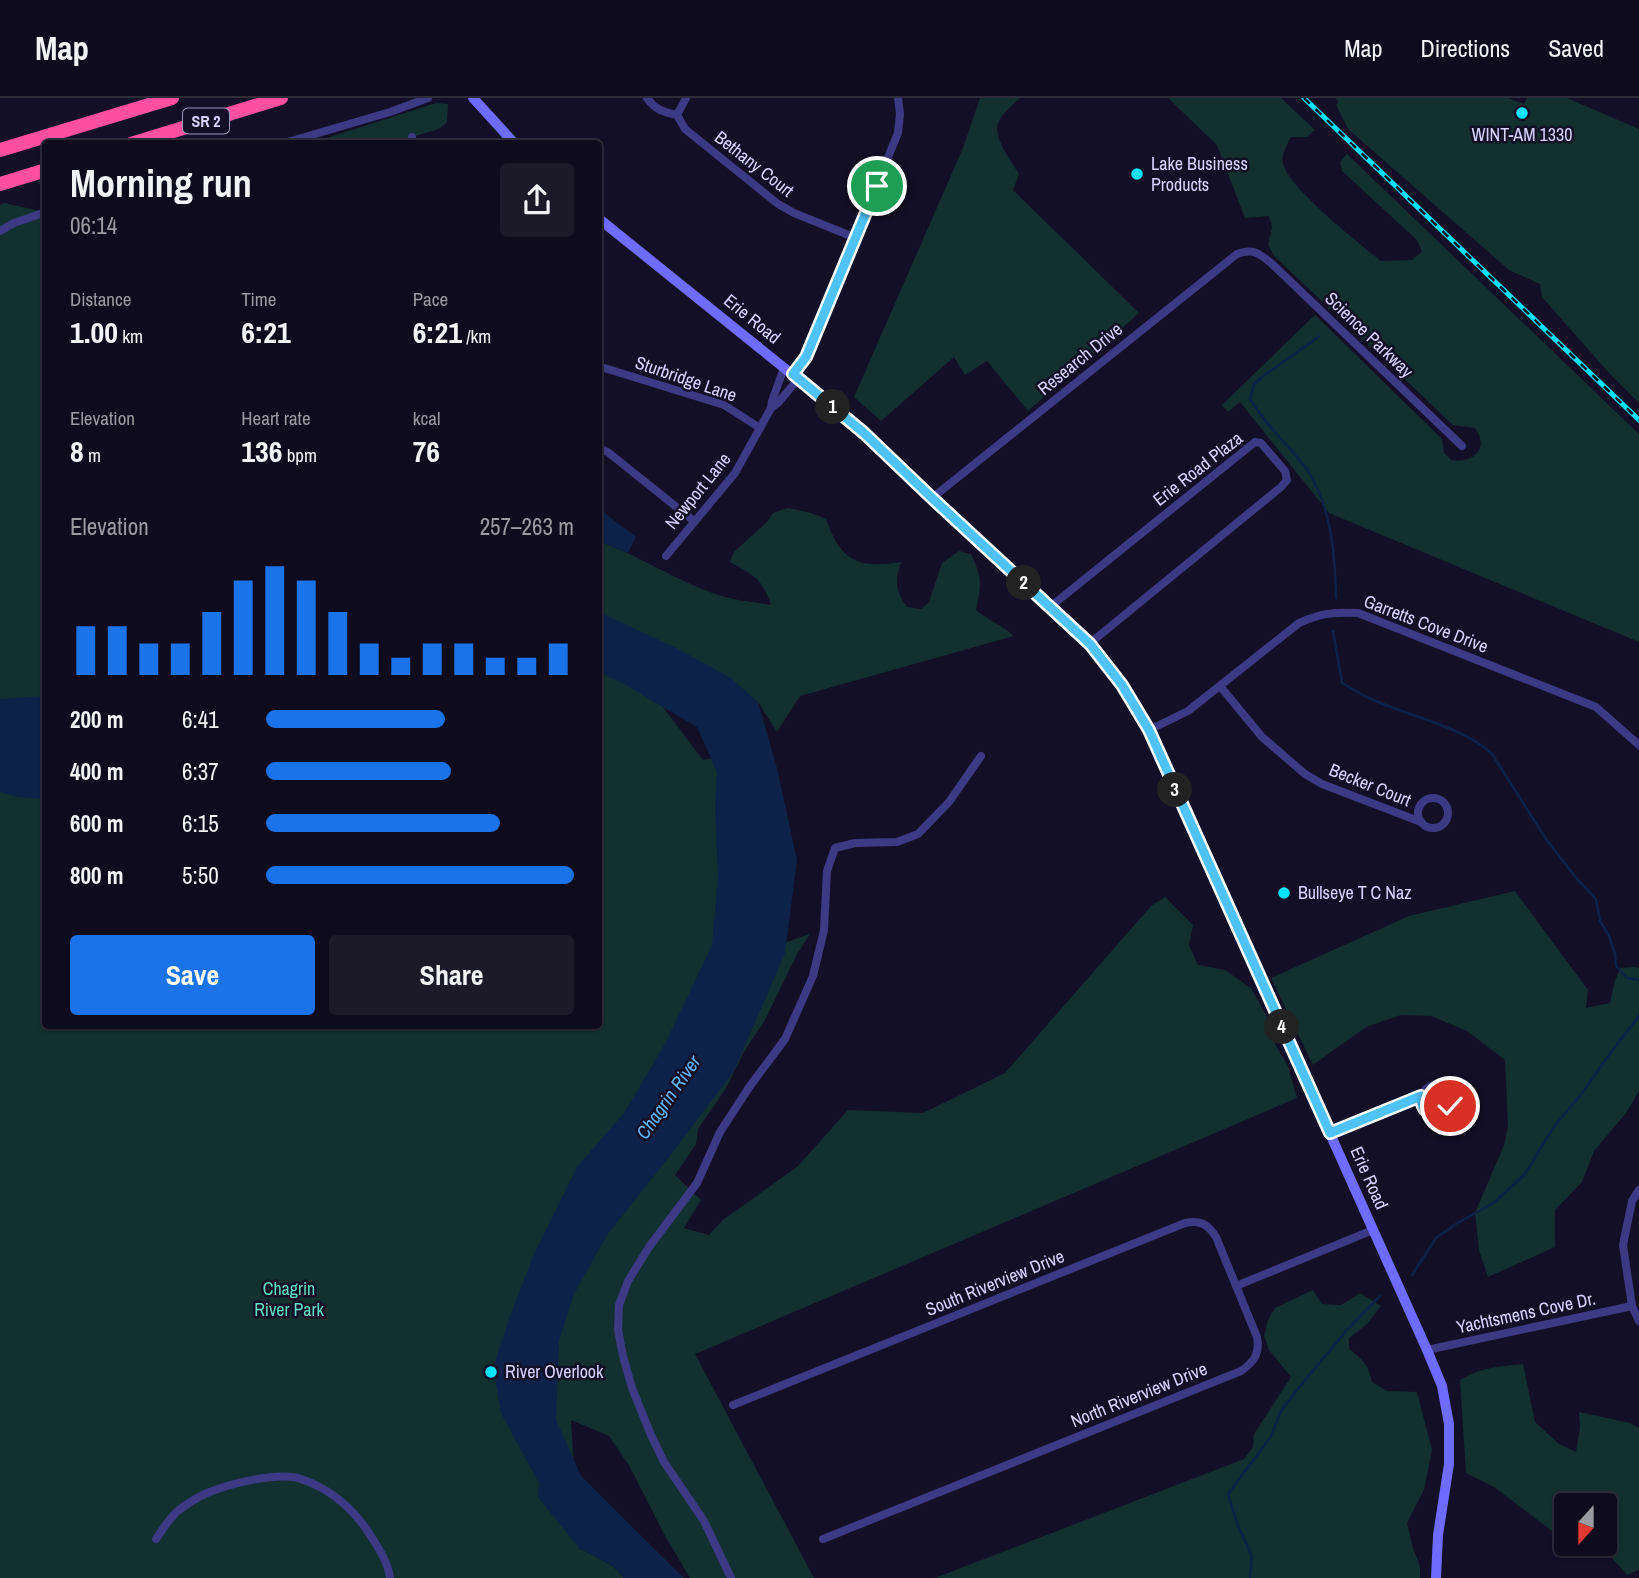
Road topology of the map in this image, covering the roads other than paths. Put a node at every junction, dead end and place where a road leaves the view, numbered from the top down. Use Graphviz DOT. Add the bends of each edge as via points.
graph roads {
  1 [pos="173,98"];
  2 [pos="281,98"];
  3 [pos="428,98"];
  4 [pos="473,98"];
  5 [pos="647,98"];
  6 [pos="686,98"];
  7 [pos="898,98"];
  8 [pos="677,115"];
  9 [pos="144,140"];
  10 [pos="295,140"];
  11 [pos="507,140"];
  12 [pos="0,150"];
  13 [pos="42,170"];
  14 [pos="42,171"];
  15 [pos="0,184"];
  16 [pos="0,193"];
  17 [pos="42,213"];
  18 [pos="602,221"];
  19 [pos="0,231"];
  20 [pos="856,238"];
  21 [pos="1251,251"];
  22 [pos="602,367"];
  23 [pos="792,374"];
  24 [pos="771,408"];
  25 [pos="760,428"];
  26 [pos="1462,446"];
  27 [pos="602,449"];
  28 [pos="932,498"];
  29 [pos="694,521"];
  30 [pos="666,556"];
  31 [pos="1049,607"];
  32 [pos="1090,644"];
  33 [pos="1220,686"];
  34 [pos="1149,730"];
  35 [pos="1639,745"];
  36 [pos="981,757"];
  37 [pos="1421,822"];
  38 [pos="1421,1096"];
  39 [pos="1330,1133"];
  40 [pos="1639,1191"];
  41 [pos="1373,1230"];
  42 [pos="1236,1286"];
  43 [pos="1632,1306"];
  44 [pos="1639,1321"];
  45 [pos="1427,1350"];
  46 [pos="733,1405"];
  47 [pos="156,1539"];
  48 [pos="823,1539"];
  49 [pos="390,1578"];
  50 [pos="731,1578"];
  51 [pos="1436,1578"];
  1 -- 12 [label="highway, SR 2"];
  2 -- 9 [label="highway, SR 2"];
  3 -- 10 [label="street"];
  4 -- 11 [label="street"];
  5 -- 8 [label="street, Bethany Court" via="659,110"];
  6 -- 8 [label="street"];
  7 -- 20 [label="street" via="898,133"];
  8 -- 20 [label="street, Bethany Court" via="685,129 778,204"];
  13 -- 15 [label="highway"];
  14 -- 16 [label="highway"];
  17 -- 19 [label="street"];
  18 -- 23 [label="street, Erie Road"];
  20 -- 23 [label="street" via="806,357"];
  21 -- 26 [label="street, Science Parkway" via="1271,263"];
  21 -- 28 [label="street, Research Drive" via="1237,254"];
  22 -- 25 [label="street, Sturbridge Lane" via="724,405"];
  23 -- 24 [label="street, Newport Lane"];
  23 -- 24 [label="street"];
  23 -- 28 [label="street, Erie Road" via="864,433"];
  24 -- 25 [label="street, Newport Lane"];
  25 -- 29 [label="street, Newport Lane" via="735,473"];
  27 -- 29 [label="street"];
  28 -- 31 [label="street, Erie Road"];
  29 -- 30 [label="street, Newport Lane"];
  31 -- 32 [label="street, Erie Road"];
  31 -- 32 [label="street, Erie Road Plaza" via="1255,442 1261,443 1285,471 1287,480"];
  32 -- 34 [label="street, Erie Road"];
  33 -- 34 [label="street, Garretts Cove Drive" via="1188,711"];
  33 -- 35 [label="street, Garretts Cove Drive" via="1299,624 1319,614 1359,613 1596,707"];
  33 -- 37 [label="street, Becker Court" via="1262,737 1306,774"];
  34 -- 39 [label="street, Erie Road"];
  36 -- 50 [label="street" via="949,802 918,834 897,842 835,848 827,871 824,930 813,976 785,1038 720,1132 696,1183 628,1281 620,1305 623,1356 651,1435 704,1521"];
  38 -- 39 [label="street"];
  39 -- 41 [label="street, Erie Road"];
  40 -- 43 [label="street" via="1632,1201 1623,1245"];
  41 -- 42 [label="street"];
  41 -- 45 [label="street, Erie Road"];
  42 -- 46 [label="street, South Riverview Drive" via="1211,1229 1203,1223 1185,1223"];
  42 -- 48 [label="street, North Riverview Drive" via="1258,1347 1256,1356 1241,1371"];
  43 -- 44 [label="street"];
  43 -- 45 [label="street, Yachtsmens Cove Dr."];
  45 -- 51 [label="street, Erie Road" via="1442,1386 1449,1424"];
  47 -- 49 [label="street" via="177,1511 205,1494 270,1477 299,1478 332,1493 361,1522 378,1547"];
}
